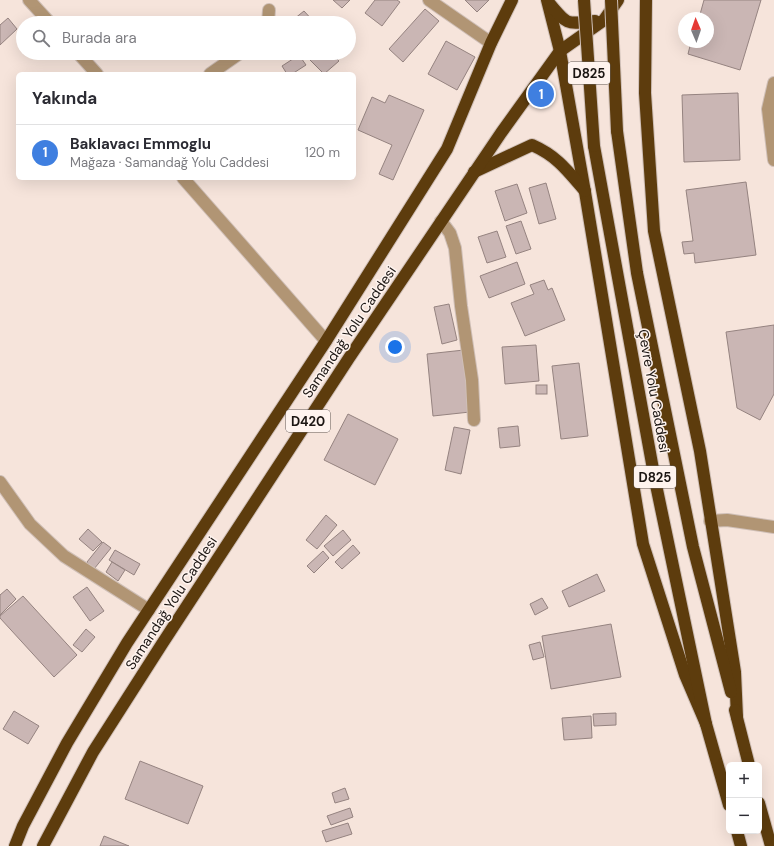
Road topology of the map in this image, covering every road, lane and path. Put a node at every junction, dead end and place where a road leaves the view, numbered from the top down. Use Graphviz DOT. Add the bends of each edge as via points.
graph roads {
  1 [pos="29,0"];
  2 [pos="429,0"];
  3 [pos="512,0"];
  4 [pos="547,0"];
  5 [pos="584,0"];
  6 [pos="611,0"];
  7 [pos="618,0"];
  8 [pos="646,0"];
  9 [pos="652,0"];
  10 [pos="269,10"];
  11 [pos="44,16"];
  12 [pos="269,16"];
  13 [pos="604,20"];
  14 [pos="646,22"];
  15 [pos="491,43"];
  16 [pos="560,51"];
  17 [pos="85,60"];
  18 [pos="230,60"];
  19 [pos="96,72"];
  20 [pos="213,72"];
  21 [pos="774,83"];
  22 [pos="774,160"];
  23 [pos="474,172"];
  24 [pos="185,180"];
  25 [pos="585,192"];
  26 [pos="441,221"];
  27 [pos="326,341"];
  28 [pos="474,420"];
  29 [pos="0,482"];
  30 [pos="710,522"];
  31 [pos="774,526"];
  32 [pos="148,610"];
  33 [pos="737,717"];
  34 [pos="706,724"];
  35 [pos="748,762"];
  36 [pos="727,798"];
  37 [pos="762,813"];
  38 [pos="738,834"];
  39 [pos="15,846"];
  40 [pos="43,846"];
  41 [pos="741,846"];
  42 [pos="771,846"];
  1 -- 11 [label="street"];
  2 -- 15 [label="street"];
  3 -- 15 [label="highway, Samandağ Yolu Caddesi / D420"];
  4 -- 13 [label="highway" via="564,21 571,24"];
  4 -- 16 [label="highway"];
  5 -- 34 [label="highway, Çevre Yolu Caddesi / D825, bridge" via="594,146 655,480"];
  6 -- 33 [label="highway, Çevre Yolu Caddesi / D825, bridge" via="617,131 637,273 693,547"];
  7 -- 13 [label="highway, D420"];
  8 -- 14 [label="highway"];
  9 -- 14 [label="highway"];
  10 -- 12 [label="street"];
  13 -- 16 [label="highway, Samandağ Yolu Caddesi / D420"];
  14 -- 30 [label="highway" via="646,93 654,231 700,451"];
  15 -- 27 [label="highway, Samandağ Yolu Caddesi / D420" via="447,149"];
  16 -- 23 [label="highway, Samandağ Yolu Caddesi / D420"];
  16 -- 25 [label="highway"];
  17 -- 19 [label="street"];
  18 -- 20 [label="street"];
  21 -- 22 [label="street" via="768,109"];
  23 -- 25 [label="highway" via="532,145 548,152 561,163"];
  23 -- 26 [label="highway, Samandağ Yolu Caddesi / D420"];
  24 -- 27 [label="street"];
  25 -- 34 [label="highway" via="643,544 684,675"];
  26 -- 28 [label="street" via="450,233 455,248 472,380"];
  26 -- 40 [label="highway, Samandağ Yolu Caddesi / D420" via="97,746"];
  27 -- 32 [label="highway, Samandağ Yolu Caddesi / D420"];
  29 -- 32 [label="street" via="30,524 64,556"];
  30 -- 31 [label="street" via="727,520"];
  30 -- 33 [label="highway" via="735,672"];
  32 -- 39 [label="highway, Samandağ Yolu Caddesi / D420" via="67,743"];
  33 -- 35 [label="highway, Çevre Yolu Caddesi / D825"];
  34 -- 36 [label="highway, Çevre Yolu Caddesi / D825"];
  37 -- 42 [label="highway"];
  38 -- 41 [label="highway"];
}
